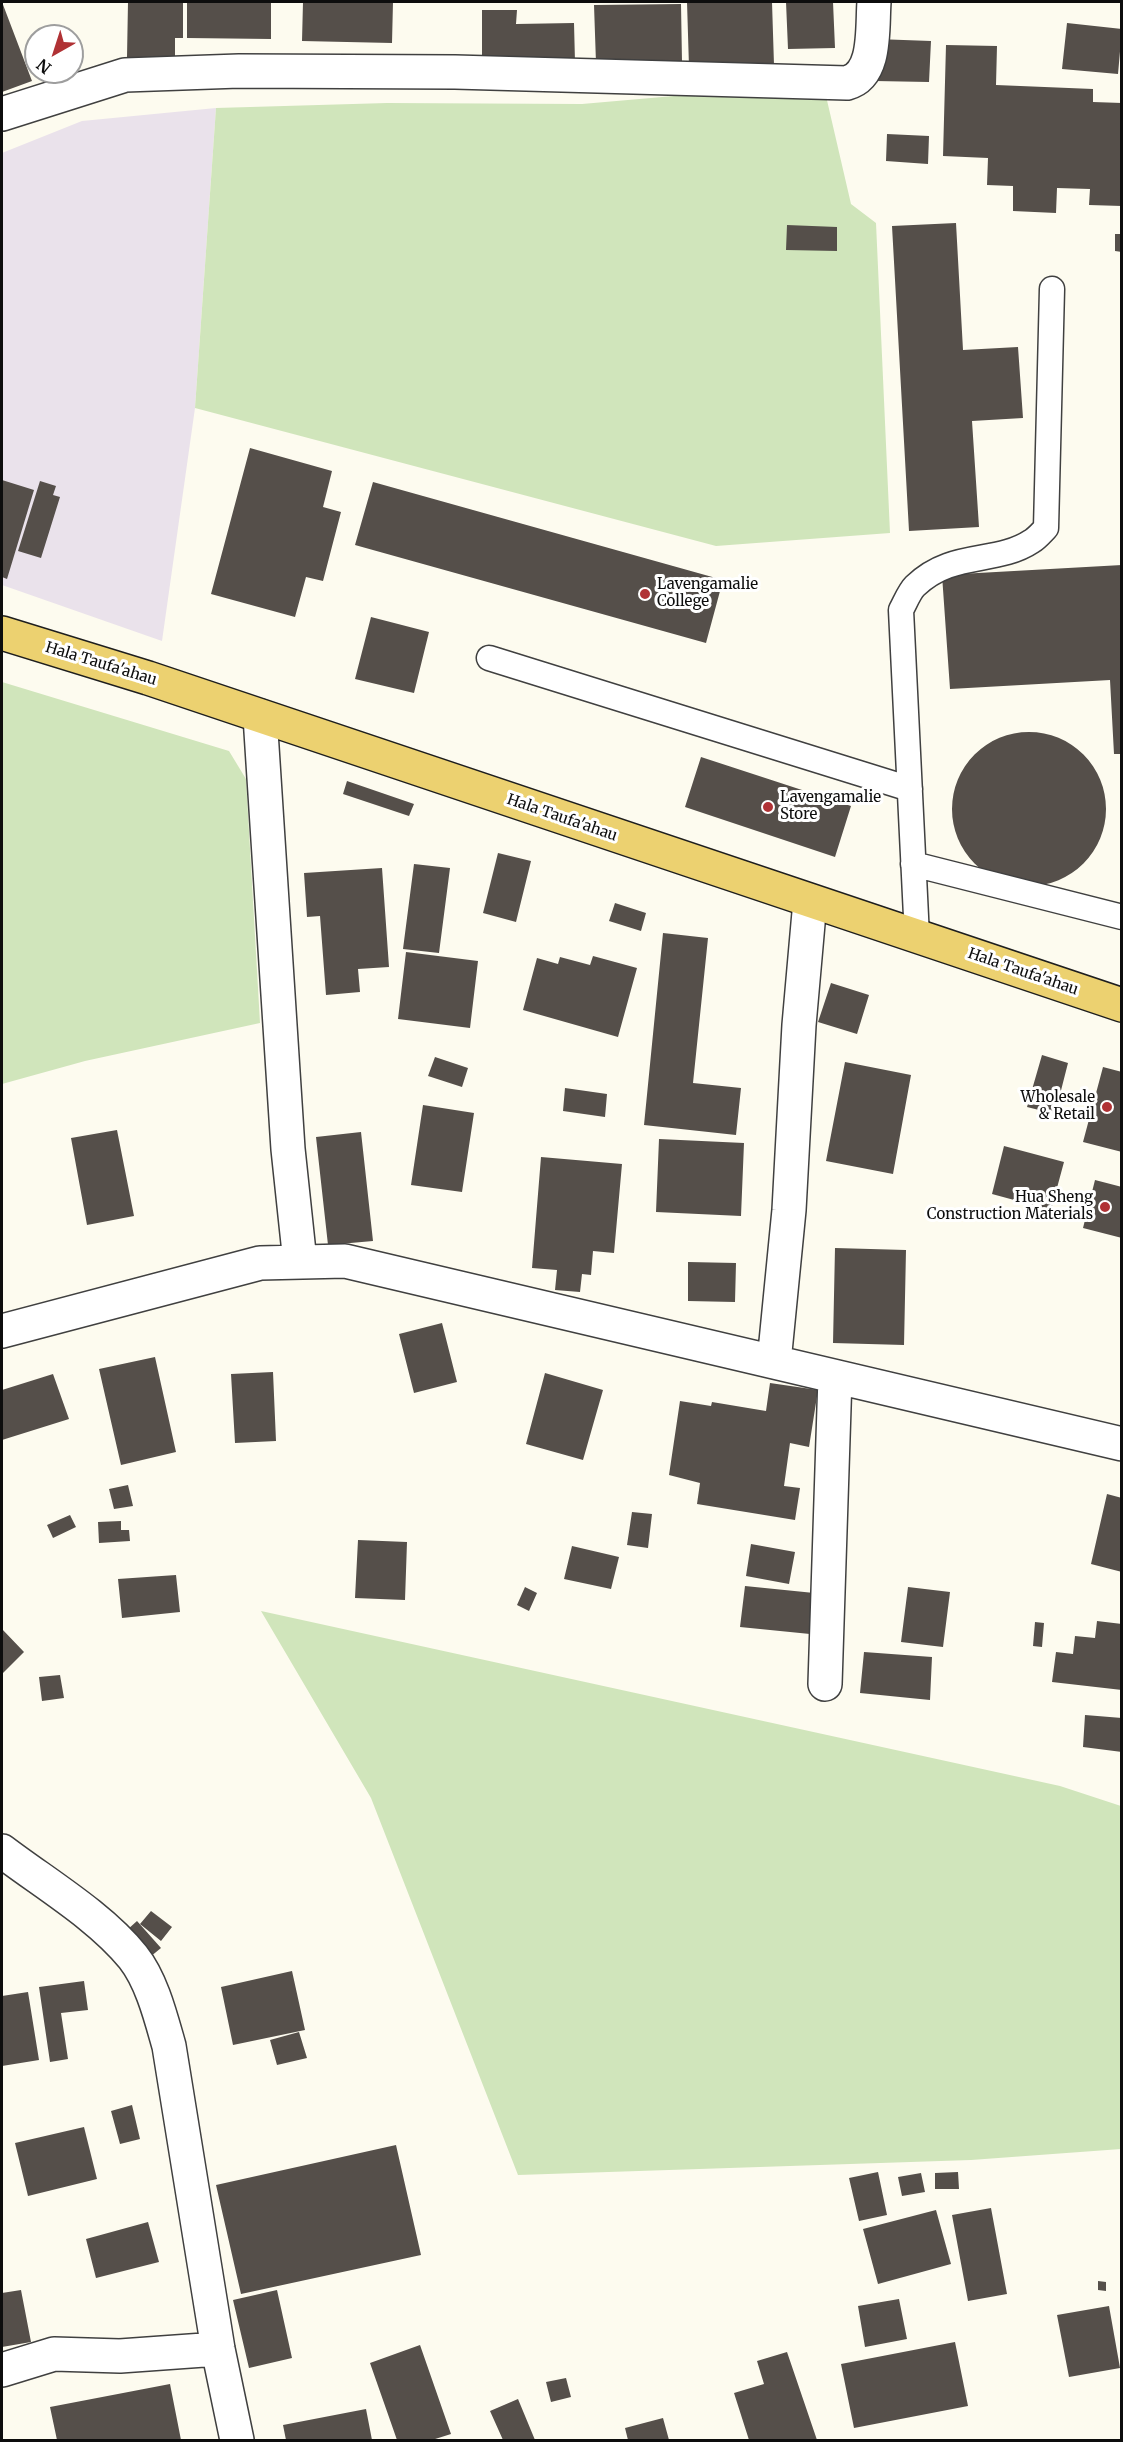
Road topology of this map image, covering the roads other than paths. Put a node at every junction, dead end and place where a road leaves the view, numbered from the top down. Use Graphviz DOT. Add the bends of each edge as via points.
graph roads {
  1 [pos="874,2"];
  2 [pos="2,114"];
  3 [pos="1052,289"];
  4 [pos="2,633"];
  5 [pos="489,658"];
  6 [pos="260,716"];
  7 [pos="910,789"];
  8 [pos="913,864"];
  9 [pos="810,901"];
  10 [pos="1122,917"];
  11 [pos="917,937"];
  12 [pos="1122,1005"];
  13 [pos="300,1262"];
  14 [pos="2,1331"];
  15 [pos="774,1362"];
  16 [pos="835,1377"];
  17 [pos="1122,1444"];
  18 [pos="825,1683"];
  19 [pos="2,1851"];
  20 [pos="218,2349"];
  21 [pos="2,2370"];
  22 [pos="237,2440"];
  1 -- 2 [label="street" via="869,57 857,80 846,82 455,72 125,75"];
  3 -- 7 [label="lane" via="1046,528 1033,541 1011,551 956,561 931,573 913,588 901,610"];
  4 -- 6 [label="main road, Hala Taufa'ahau"];
  5 -- 7 [label="lane"];
  6 -- 9 [label="main road, Hala Taufa'ahau"];
  6 -- 13 [label="street" via="288,1149"];
  7 -- 8 [label="lane"];
  8 -- 10 [label="lane"];
  8 -- 11 [label="lane"];
  9 -- 11 [label="main road, Hala Taufa'ahau"];
  9 -- 15 [label="street" via="789,1210"];
  11 -- 12 [label="main road, Hala Taufa'ahau"];
  13 -- 14 [label="street" via="260,1263"];
  13 -- 15 [label="street" via="345,1262"];
  15 -- 16 [label="street"];
  16 -- 17 [label="street"];
  16 -- 18 [label="street"];
  19 -- 20 [label="street" via="84,1913 134,1958 156,2000 169,2046"];
  20 -- 21 [label="street" via="120,2356 54,2354"];
  20 -- 22 [label="street"];
}
